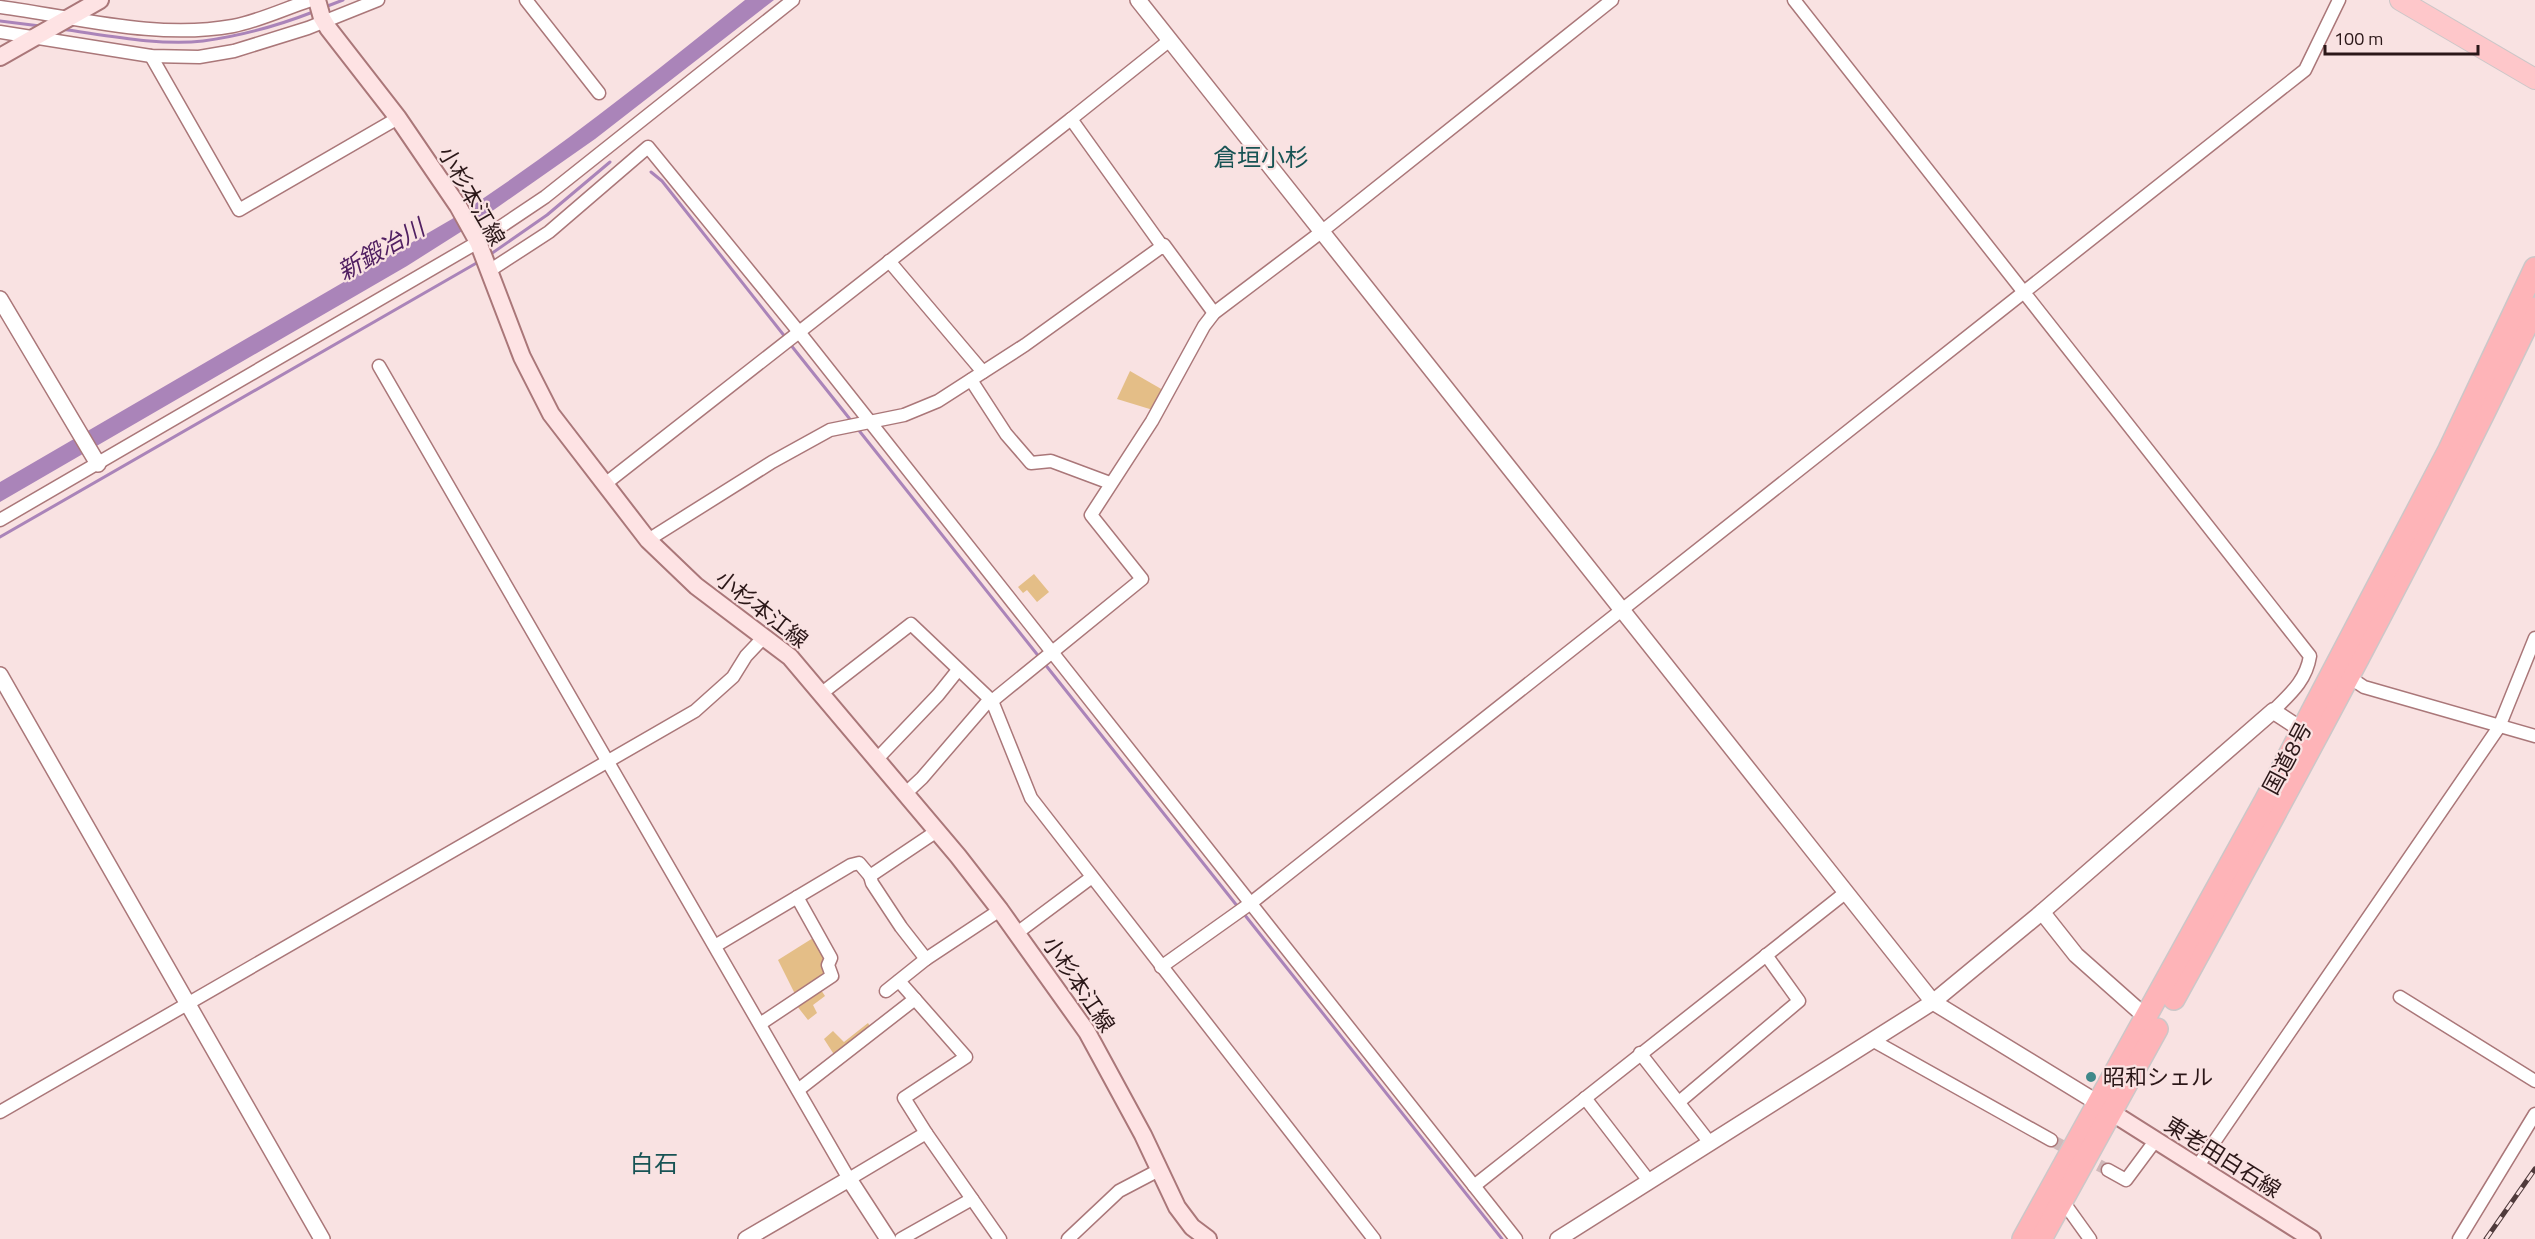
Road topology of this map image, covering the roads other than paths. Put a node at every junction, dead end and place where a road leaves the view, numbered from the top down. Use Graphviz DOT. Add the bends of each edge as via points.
graph roads {
  1 [pos="100,0"];
  2 [pos="378,0"];
  3 [pos="526,0"];
  4 [pos="793,0"];
  5 [pos="1138,0"];
  6 [pos="1612,0"];
  7 [pos="1794,0"];
  8 [pos="2339,0"];
  9 [pos="2400,0"];
  10 [pos="0,7"];
  11 [pos="318,8"];
  12 [pos="65,19"];
  13 [pos="0,32"];
  14 [pos="36,35"];
  15 [pos="1170,40"];
  16 [pos="151,56"];
  17 [pos="0,57"];
  18 [pos="2535,79"];
  19 [pos="599,93"];
  20 [pos="398,118"];
  21 [pos="1071,119"];
  22 [pos="1322,231"];
  23 [pos="478,242"];
  24 [pos="1162,246"];
  25 [pos="890,261"];
  26 [pos="2535,268"];
  27 [pos="489,271"];
  28 [pos="2023,293"];
  29 [pos="0,298"];
  30 [pos="2535,308"];
  31 [pos="1214,313"];
  32 [pos="799,332"];
  33 [pos="379,366"];
  34 [pos="983,372"];
  35 [pos="971,380"];
  36 [pos="868,421"];
  37 [pos="96,460"];
  38 [pos="1110,483"];
  39 [pos="605,484"];
  40 [pos="0,520"];
  41 [pos="648,540"];
  42 [pos="1622,610"];
  43 [pos="764,637"];
  44 [pos="2535,638"];
  45 [pos="1052,651"];
  46 [pos="958,670"];
  47 [pos="0,675"];
  48 [pos="2349,677"];
  49 [pos="822,693"];
  50 [pos="991,700"];
  51 [pos="2273,711"];
  52 [pos="2499,727"];
  53 [pos="2302,730"];
  54 [pos="2535,736"];
  55 [pos="877,759"];
  56 [pos="608,761"];
  57 [pos="906,793"];
  58 [pos="937,831"];
  59 [pos="870,876"];
  60 [pos="1092,877"];
  61 [pos="1845,892"];
  62 [pos="797,897"];
  63 [pos="1251,903"];
  64 [pos="1000,910"];
  65 [pos="2042,912"];
  66 [pos="1017,933"];
  67 [pos="714,946"];
  68 [pos="1766,955"];
  69 [pos="926,959"];
  70 [pos="1161,967"];
  71 [pos="899,981"];
  72 [pos="886,991"];
  73 [pos="2400,997"];
  74 [pos="915,999"];
  75 [pos="1933,1002"];
  76 [pos="187,1004"];
  77 [pos="2147,1018"];
  78 [pos="760,1024"];
  79 [pos="1872,1041"];
  80 [pos="1640,1053"];
  81 [pos="2535,1081"];
  82 [pos="798,1090"];
  83 [pos="1585,1098"];
  84 [pos="1679,1102"];
  85 [pos="2105,1107"];
  86 [pos="0,1113"];
  87 [pos="2535,1113"];
  88 [pos="926,1133"];
  89 [pos="2051,1140"];
  90 [pos="2155,1141"];
  91 [pos="1710,1143"];
  92 [pos="2197,1167"];
  93 [pos="1159,1170"];
  94 [pos="2108,1170"];
  95 [pos="849,1179"];
  96 [pos="1649,1182"];
  97 [pos="1474,1186"];
  98 [pos="972,1199"];
  99 [pos="2062,1200"];
  100 [pos="322,1239"];
  101 [pos="746,1239"];
  102 [pos="888,1239"];
  103 [pos="901,1239"];
  104 [pos="1000,1239"];
  105 [pos="1068,1239"];
  106 [pos="1208,1239"];
  107 [pos="1374,1239"];
  108 [pos="1516,1239"];
  109 [pos="1558,1239"];
  110 [pos="2023,1239"];
  111 [pos="2041,1239"];
  112 [pos="2090,1239"];
  113 [pos="2312,1239"];
  114 [pos="2459,1239"];
  1 -- 12 [label="main road"];
  2 -- 11 [label="street"];
  3 -- 19 [label="street"];
  4 -- 23 [label="street" via="545,197"];
  5 -- 15 [label="street"];
  6 -- 22 [label="street"];
  7 -- 28 [label="street"];
  8 -- 28 [label="street" via="2305,70"];
  9 -- 18 [label="main road"];
  10 -- 12 [label="street"];
  11 -- 12 [label="street" via="234,26 181,31"];
  11 -- 16 [label="street" via="308,28 234,51 199,57"];
  11 -- 20 [label="main road, 小杉本江線"];
  12 -- 14 [label="main road"];
  13 -- 14 [label="street"];
  14 -- 16 [label="street"];
  14 -- 17 [label="main road"];
  15 -- 21 [label="street"];
  15 -- 22 [label="street"];
  16 -- 20 [label="street" via="239,210"];
  20 -- 23 [label="main road, 小杉本江線"];
  21 -- 24 [label="street"];
  21 -- 25 [label="street"];
  22 -- 31 [label="street"];
  22 -- 42 [label="street"];
  23 -- 27 [label="main road, 小杉本江線"];
  23 -- 37 [label="street"];
  24 -- 31 [label="street"];
  24 -- 34 [label="street"];
  25 -- 32 [label="street"];
  25 -- 34 [label="street"];
  26 -- 53 [label="highway, 国道8号" via="2449,450"];
  27 -- 32 [label="street" via="549,232 648,147"];
  27 -- 39 [label="main road, 小杉本江線" via="522,357 551,414"];
  28 -- 42 [label="street"];
  28 -- 51 [label="street" via="2310,656 2308,670 2299,685"];
  29 -- 37 [label="street"];
  30 -- 48 [label="highway, 国道8号" via="2464,458"];
  31 -- 38 [label="street" via="1152,421"];
  32 -- 36 [label="street"];
  32 -- 39 [label="street"];
  33 -- 56 [label="street"];
  34 -- 35 [label="street"];
  35 -- 36 [label="street" via="938,401 904,414"];
  35 -- 38 [label="street" via="1030,463 1051,461"];
  36 -- 41 [label="street" via="830,430"];
  36 -- 45 [label="street"];
  37 -- 40 [label="street"];
  38 -- 45 [label="street" via="1091,515 1142,579"];
  39 -- 41 [label="main road, 小杉本江線"];
  41 -- 43 [label="main road, 小杉本江線" via="696,586"];
  42 -- 61 [label="street"];
  42 -- 63 [label="street"];
  43 -- 49 [label="main road, 小杉本江線" via="790,657"];
  43 -- 56 [label="street" via="733,677 695,711"];
  44 -- 52 [label="street"];
  45 -- 50 [label="street"];
  45 -- 63 [label="street"];
  46 -- 49 [label="street" via="911,624"];
  46 -- 50 [label="street"];
  46 -- 55 [label="street"];
  47 -- 76 [label="street"];
  48 -- 52 [label="street" via="2364,687"];
  48 -- 85 [label="highway, 国道8号"];
  49 -- 55 [label="main road, 小杉本江線"];
  50 -- 57 [label="street"];
  50 -- 60 [label="street" via="1031,798"];
  51 -- 53 [label="street"];
  51 -- 65 [label="street"];
  52 -- 54 [label="street"];
  52 -- 92 [label="street"];
  53 -- 77 [label="highway, 国道8号"];
  55 -- 57 [label="main road, 小杉本江線"];
  56 -- 67 [label="street"];
  56 -- 76 [label="street"];
  57 -- 58 [label="main road, 小杉本江線"];
  58 -- 59 [label="street"];
  58 -- 64 [label="main road, 小杉本江線"];
  59 -- 62 [label="street" via="859,863 851,865"];
  59 -- 69 [label="street"];
  60 -- 66 [label="street"];
  60 -- 70 [label="street"];
  61 -- 68 [label="street"];
  61 -- 75 [label="street"];
  62 -- 67 [label="street"];
  62 -- 78 [label="street" via="831,958 828,965 832,976"];
  63 -- 70 [label="street"];
  63 -- 97 [label="street"];
  64 -- 66 [label="main road, 小杉本江線"];
  64 -- 69 [label="street"];
  65 -- 75 [label="street"];
  65 -- 77 [label="street" via="2076,955"];
  66 -- 93 [label="main road, 小杉本江線" via="1087,1032"];
  67 -- 78 [label="street"];
  68 -- 80 [label="street"];
  68 -- 84 [label="street" via="1799,1001"];
  69 -- 71 [label="street"];
  70 -- 107 [label="street"];
  71 -- 72 [label="street"];
  71 -- 74 [label="street"];
  73 -- 81 [label="street"];
  74 -- 82 [label="street"];
  74 -- 88 [label="street" via="966,1057 904,1098"];
  75 -- 79 [label="street"];
  75 -- 85 [label="street"];
  76 -- 86 [label="street"];
  76 -- 100 [label="street"];
  77 -- 85 [label="highway, 国道8号"];
  78 -- 82 [label="street"];
  79 -- 89 [label="street"];
  79 -- 91 [label="street"];
  80 -- 83 [label="street"];
  80 -- 84 [label="street"];
  82 -- 95 [label="street"];
  83 -- 96 [label="street"];
  83 -- 97 [label="street"];
  84 -- 91 [label="street"];
  85 -- 90 [label="main road, 東老田白石線"];
  85 -- 99 [label="highway, 国道8号"];
  85 -- 110 [label="highway, 国道8号"];
  87 -- 114 [label="street"];
  88 -- 95 [label="street"];
  88 -- 98 [label="street"];
  90 -- 92 [label="main road, 東老田白石線"];
  90 -- 94 [label="street" via="2126,1180"];
  91 -- 96 [label="street"];
  92 -- 113 [label="main road, 東老田白石線"];
  93 -- 105 [label="street" via="1119,1191"];
  93 -- 106 [label="main road, 小杉本江線" via="1177,1207 1192,1227"];
  95 -- 101 [label="street"];
  95 -- 102 [label="street"];
  96 -- 109 [label="street"];
  97 -- 108 [label="street"];
  98 -- 103 [label="street"];
  98 -- 104 [label="street"];
  99 -- 111 [label="highway, 国道8号"];
  99 -- 112 [label="street"];
}
